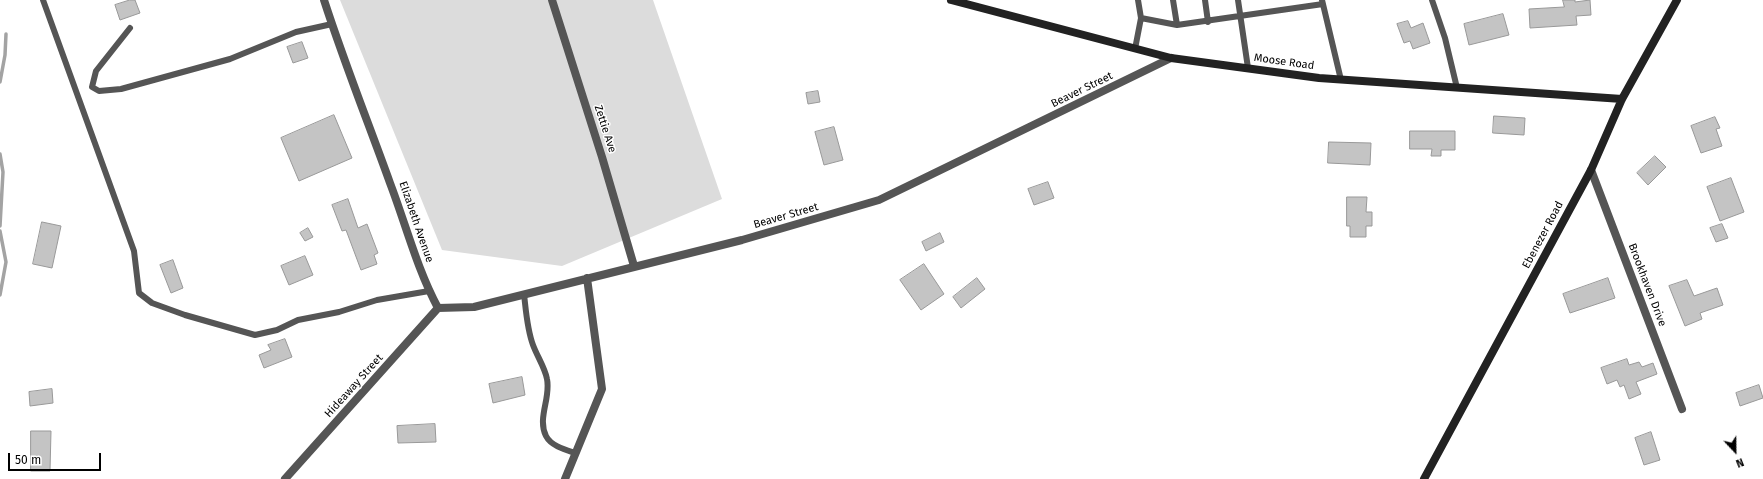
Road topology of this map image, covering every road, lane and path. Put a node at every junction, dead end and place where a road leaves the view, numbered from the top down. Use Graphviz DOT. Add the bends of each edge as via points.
graph roads {
  1 [pos="43,0"];
  2 [pos="324,0"];
  3 [pos="552,0"];
  4 [pos="951,0"];
  5 [pos="1138,0"];
  6 [pos="1173,0"];
  7 [pos="1205,0"];
  8 [pos="1238,0"];
  9 [pos="1432,0"];
  10 [pos="1677,0"];
  11 [pos="1323,2"];
  12 [pos="1241,17"];
  13 [pos="1141,18"];
  14 [pos="1208,22"];
  15 [pos="332,24"];
  16 [pos="1176,25"];
  17 [pos="130,28"];
  18 [pos="1135,49"];
  19 [pos="1171,58"];
  20 [pos="1248,68"];
  21 [pos="1341,80"];
  22 [pos="1456,88"];
  23 [pos="1622,99"];
  24 [pos="1591,170"];
  25 [pos="634,266"];
  26 [pos="586,278"];
  27 [pos="429,291"];
  28 [pos="524,294"];
  29 [pos="438,308"];
  30 [pos="1682,409"];
  31 [pos="575,453"];
  32 [pos="285,479"];
  33 [pos="565,479"];
  34 [pos="1424,479"];
  1 -- 27 [label="lane" via="134,252 139,293 152,303 255,335 277,330 298,320 339,312 377,300"];
  2 -- 15 [label="street, Elizabeth Avenue"];
  3 -- 25 [label="street, Zettie Ave"];
  4 -- 18 [label="street, Moose Road"];
  5 -- 13 [label="lane"];
  6 -- 16 [label="lane"];
  7 -- 14 [label="lane"];
  8 -- 12 [label="lane"];
  9 -- 22 [label="lane" via="1445,38"];
  10 -- 23 [label="street, Ebenezer Road"];
  11 -- 12 [label="lane"];
  11 -- 21 [label="lane"];
  12 -- 14 [label="lane"];
  12 -- 20 [label="lane"];
  13 -- 16 [label="lane"];
  13 -- 18 [label="lane"];
  14 -- 16 [label="lane"];
  15 -- 17 [label="lane" via="296,32 230,59 121,88 99,91 92,87 96,71"];
  15 -- 27 [label="street, Elizabeth Avenue"];
  18 -- 19 [label="street, Moose Road"];
  19 -- 20 [label="street, Moose Road"];
  19 -- 25 [label="street, Beaver Street" via="879,200 742,240"];
  20 -- 21 [label="street, Moose Road"];
  21 -- 22 [label="street, Moose Road"];
  22 -- 23 [label="street, Moose Road"];
  23 -- 24 [label="street, Ebenezer Road"];
  24 -- 30 [label="street, Brookhaven Drive"];
  24 -- 34 [label="street, Ebenezer Road"];
  25 -- 26 [label="street, Beaver Street"];
  26 -- 28 [label="street"];
  26 -- 31 [label="street" via="602,389"];
  27 -- 29 [label="street, Elizabeth Avenue"];
  28 -- 29 [label="street" via="474,307"];
  28 -- 31 [label="lane" via="528,331 547,379 548,394 543,427 547,438 558,447"];
  29 -- 32 [label="street, Hideaway Street"];
  31 -- 33 [label="street"];
}
